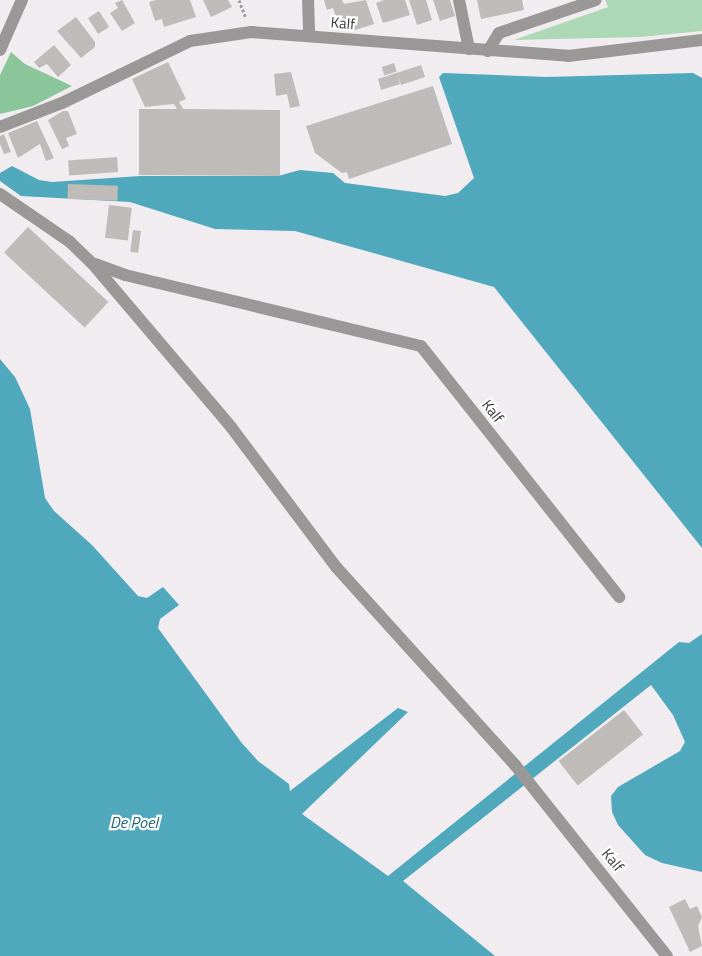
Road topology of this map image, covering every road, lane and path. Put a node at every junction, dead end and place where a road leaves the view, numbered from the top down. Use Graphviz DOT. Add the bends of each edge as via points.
graph roads {
  1 [pos="22,0"];
  2 [pos="308,0"];
  3 [pos="459,0"];
  4 [pos="596,0"];
  5 [pos="309,36"];
  6 [pos="702,40"];
  7 [pos="469,49"];
  8 [pos="0,50"];
  9 [pos="488,51"];
  10 [pos="0,127"];
  11 [pos="0,194"];
  12 [pos="92,263"];
  13 [pos="619,597"];
  14 [pos="667,956"];
  1 -- 8 [label="street"];
  2 -- 5 [label="street"];
  3 -- 7 [label="street"];
  4 -- 9 [label="street" via="499,32"];
  5 -- 7 [label="street, Kalf"];
  5 -- 10 [label="street, Kalf" via="251,32 190,41 62,103"];
  6 -- 9 [label="street, Kalf" via="568,56"];
  7 -- 9 [label="street, Kalf"];
  11 -- 12 [label="street, Kalf" via="70,242"];
  12 -- 13 [label="street, Kalf" via="124,275 421,346"];
  12 -- 14 [label="street, Kalf" via="231,427 337,568 515,765"];
}
